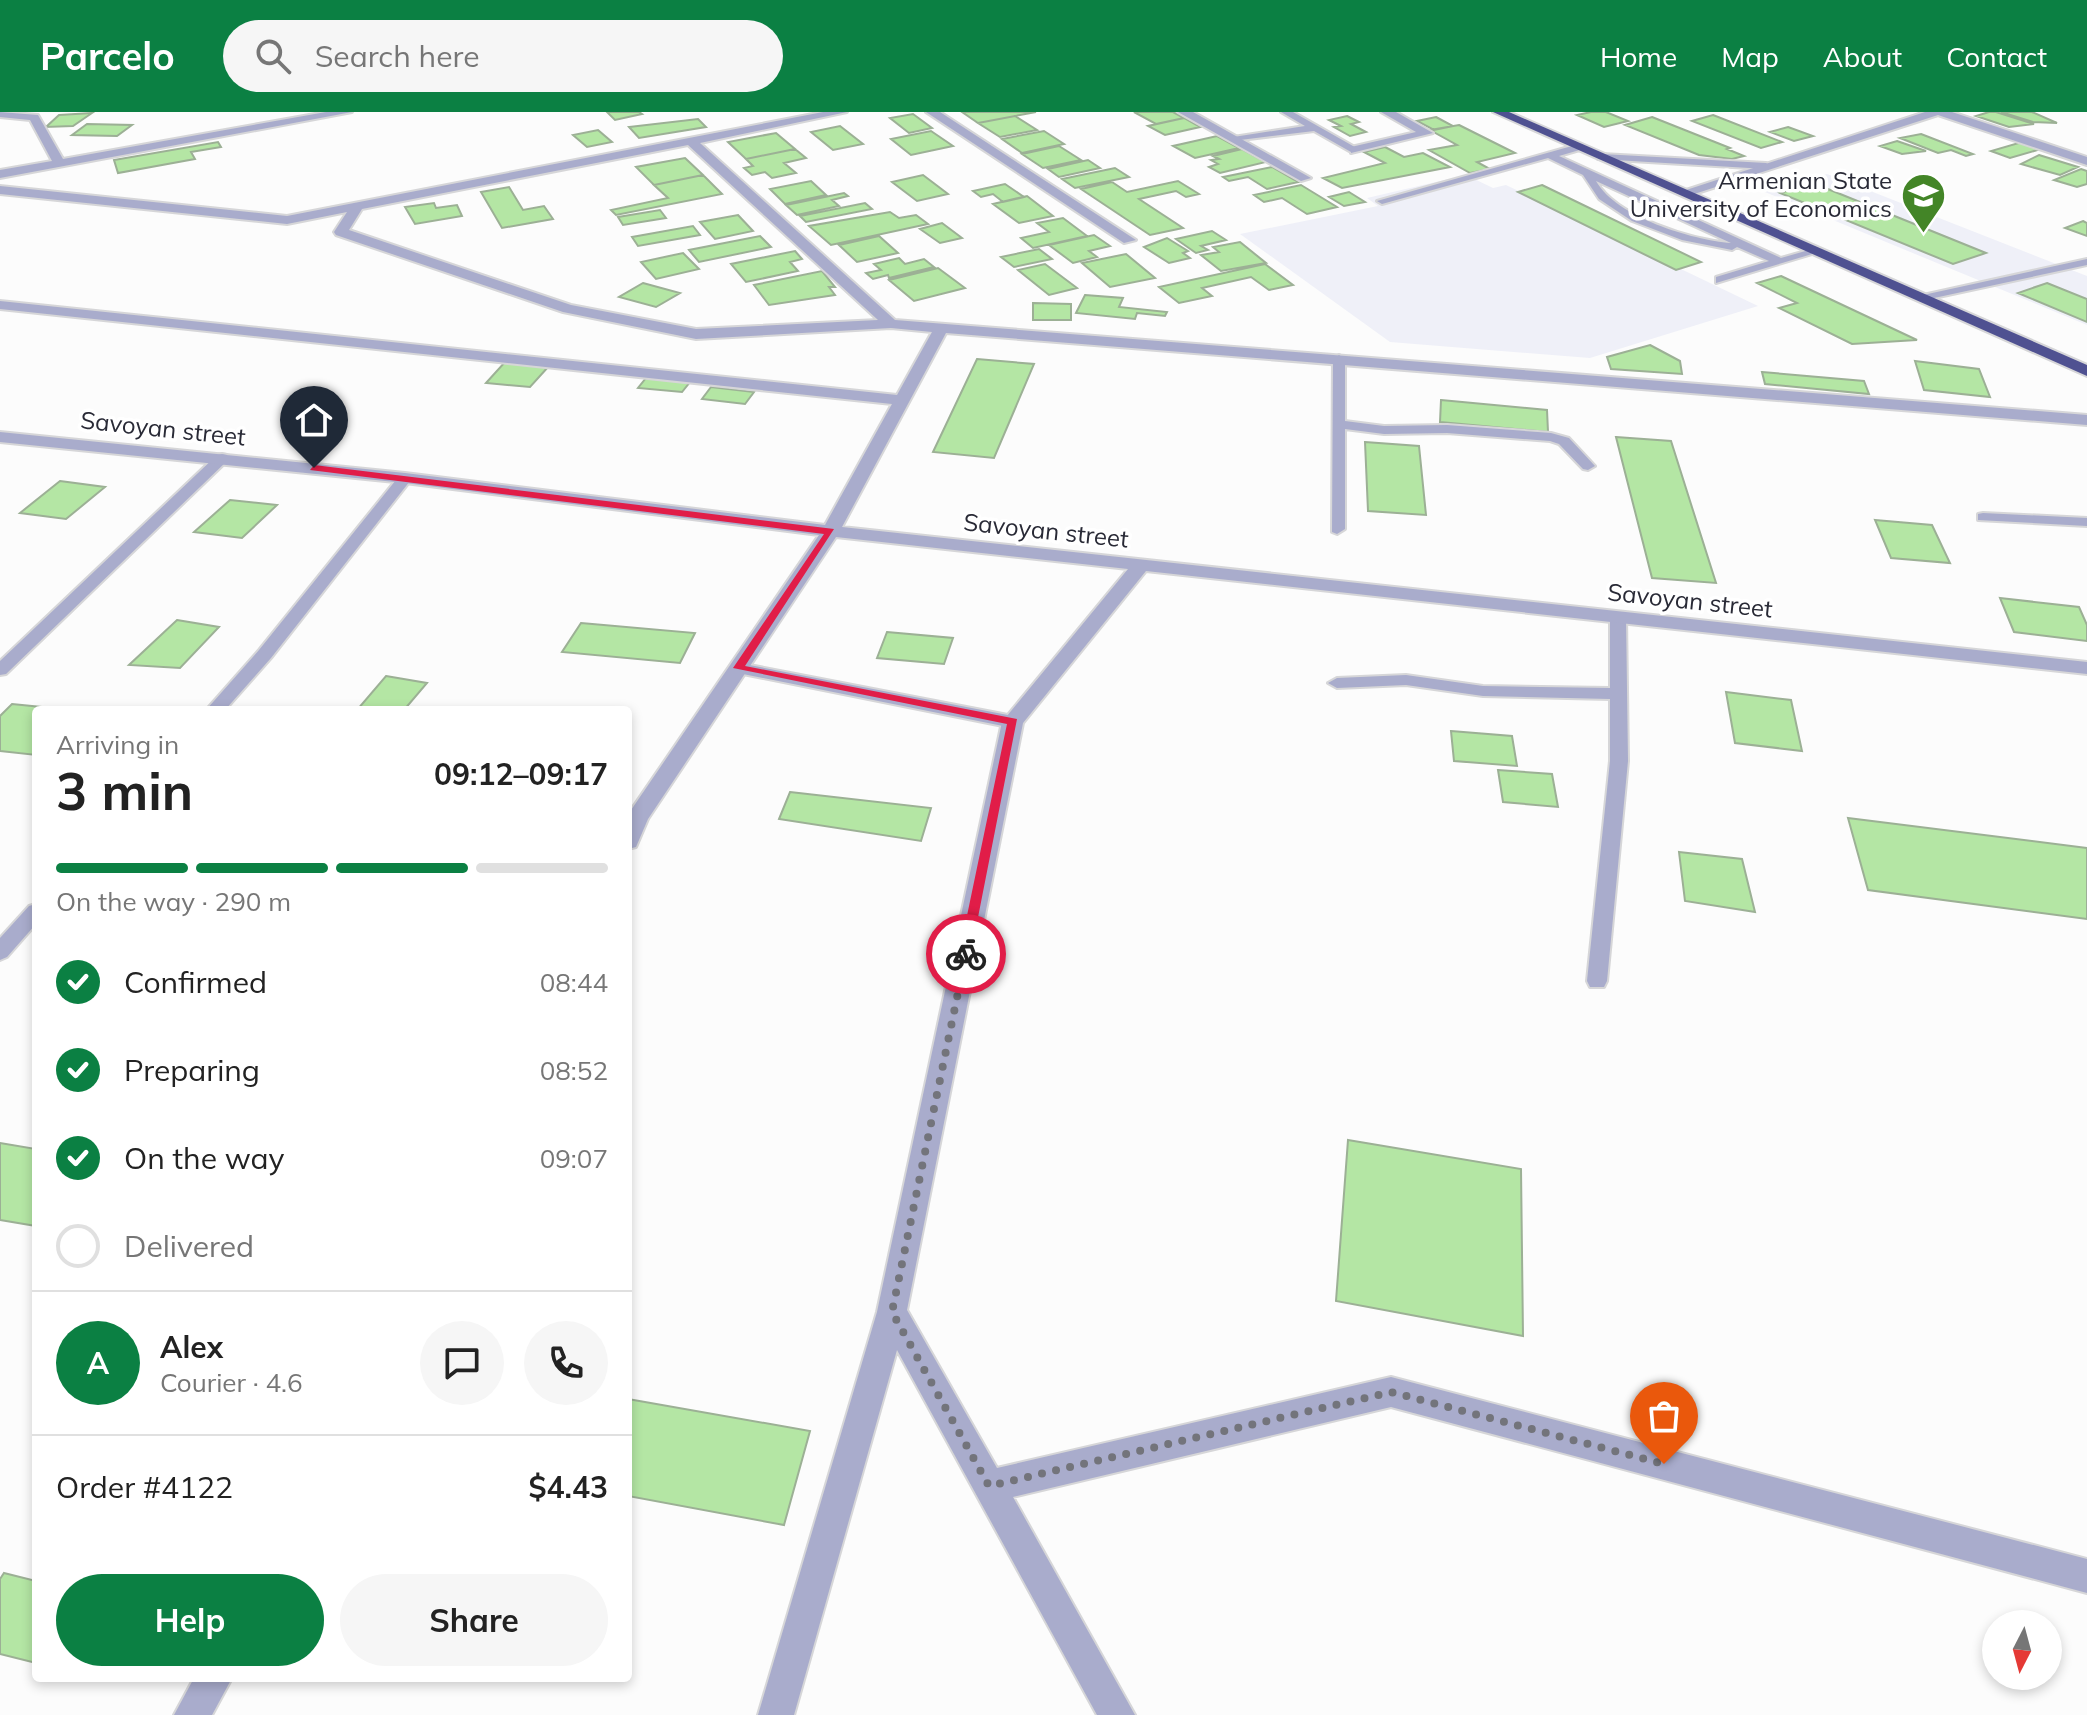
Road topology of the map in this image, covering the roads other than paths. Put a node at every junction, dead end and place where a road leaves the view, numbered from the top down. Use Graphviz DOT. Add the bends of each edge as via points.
graph roads {
  1 [pos="346,112"];
  2 [pos="841,112"];
  3 [pos="932,112"];
  4 [pos="1184,112"];
  5 [pos="1286,112"];
  6 [pos="1387,112"];
  7 [pos="1499,112"];
  8 [pos="1938,112"];
  9 [pos="0,114"];
  10 [pos="38,114"];
  11 [pos="1316,128"];
  12 [pos="1232,138"];
  13 [pos="689,140"];
  14 [pos="1579,147"];
  15 [pos="1355,150"];
  16 [pos="1549,155"];
  17 [pos="1602,157"];
  18 [pos="2087,161"];
  19 [pos="59,163"];
  20 [pos="1766,166"];
  21 [pos="0,174"];
  22 [pos="1588,174"];
  23 [pos="1305,178"];
  24 [pos="0,190"];
  25 [pos="1683,193"];
  26 [pos="1382,201"];
  27 [pos="358,205"];
  28 [pos="1129,240"];
  29 [pos="1750,248"];
  30 [pos="1816,251"];
  31 [pos="1780,262"];
  32 [pos="2087,262"];
  33 [pos="1720,280"];
  34 [pos="1920,297"];
  35 [pos="0,305"];
  36 [pos="891,324"];
  37 [pos="942,327"];
  38 [pos="1339,359"];
  39 [pos="2087,371"];
  40 [pos="903,400"];
  41 [pos="2087,420"];
  42 [pos="1339,424"];
  43 [pos="0,437"];
  44 [pos="222,458"];
  45 [pos="1588,466"];
  46 [pos="405,478"];
  47 [pos="1983,517"];
  48 [pos="2087,522"];
  49 [pos="1337,529"];
  50 [pos="831,531"];
  51 [pos="1141,565"];
  52 [pos="1618,617"];
  53 [pos="739,668"];
  54 [pos="2087,668"];
  55 [pos="0,670"];
  56 [pos="1337,683"];
  57 [pos="1619,694"];
  58 [pos="219,706"];
  59 [pos="1013,722"];
  60 [pos="632,831"];
  61 [pos="32,916"];
  62 [pos="0,952"];
  63 [pos="1597,981"];
  64 [pos="892,1312"];
  65 [pos="989,1486"];
  66 [pos="2087,1576"];
  67 [pos="212,1682"];
  68 [pos="192,1715"];
  69 [pos="776,1715"];
  70 [pos="1117,1715"];
  1 -- 19 [label="street"];
  2 -- 13 [label="street"];
  3 -- 28 [label="street"];
  4 -- 12 [label="street"];
  5 -- 11 [label="lane"];
  6 -- 15 [label="street" via="1427,133"];
  7 -- 14 [label="highway"];
  8 -- 18 [label="street"];
  8 -- 20 [label="street"];
  9 -- 10 [label="street"];
  10 -- 19 [label="street"];
  11 -- 12 [label="lane"];
  11 -- 15 [label="lane"];
  12 -- 23 [label="street"];
  13 -- 27 [label="street"];
  13 -- 36 [label="street"];
  14 -- 16 [label="lane"];
  14 -- 17 [label="highway"];
  16 -- 22 [label="lane"];
  16 -- 26 [label="lane"];
  17 -- 20 [label="lane"];
  17 -- 25 [label="highway"];
  19 -- 21 [label="street"];
  20 -- 25 [label="street"];
  22 -- 29 [label="lane"];
  22 -- 29 [label="lane" via="1609,203 1649,222 1697,242"];
  24 -- 27 [label="street" via="287,220"];
  25 -- 30 [label="highway"];
  27 -- 36 [label="street" via="341,232 568,309 696,334"];
  29 -- 31 [label="lane"];
  30 -- 31 [label="lane"];
  30 -- 34 [label="highway"];
  31 -- 33 [label="lane"];
  32 -- 34 [label="lane"];
  34 -- 39 [label="highway"];
  35 -- 40 [label="street"];
  36 -- 37 [label="street"];
  37 -- 38 [label="street"];
  37 -- 40 [label="street"];
  38 -- 41 [label="street"];
  38 -- 42 [label="lane"];
  40 -- 50 [label="street"];
  42 -- 45 [label="lane" via="1551,437 1564,441"];
  42 -- 49 [label="lane"];
  43 -- 44 [label="street, Savoyan street"];
  44 -- 46 [label="street, Savoyan street"];
  44 -- 55 [label="lane"];
  46 -- 50 [label="street, Savoyan street"];
  46 -- 58 [label="lane"];
  47 -- 48 [label="lane"];
  50 -- 51 [label="street, Savoyan street"];
  50 -- 53 [label="street"];
  51 -- 52 [label="street, Savoyan street"];
  51 -- 59 [label="street"];
  52 -- 54 [label="street, Savoyan street"];
  52 -- 57 [label="lane"];
  53 -- 59 [label="lane"];
  53 -- 60 [label="street"];
  56 -- 57 [label="lane" via="1406,680 1483,691"];
  57 -- 63 [label="lane" via="1619,761"];
  59 -- 64 [label="street"];
  61 -- 62 [label="lane"];
  64 -- 65 [label="street"];
  64 -- 69 [label="street"];
  65 -- 66 [label="street" via="1391,1392"];
  65 -- 70 [label="street"];
  67 -- 68 [label="street"];
}
